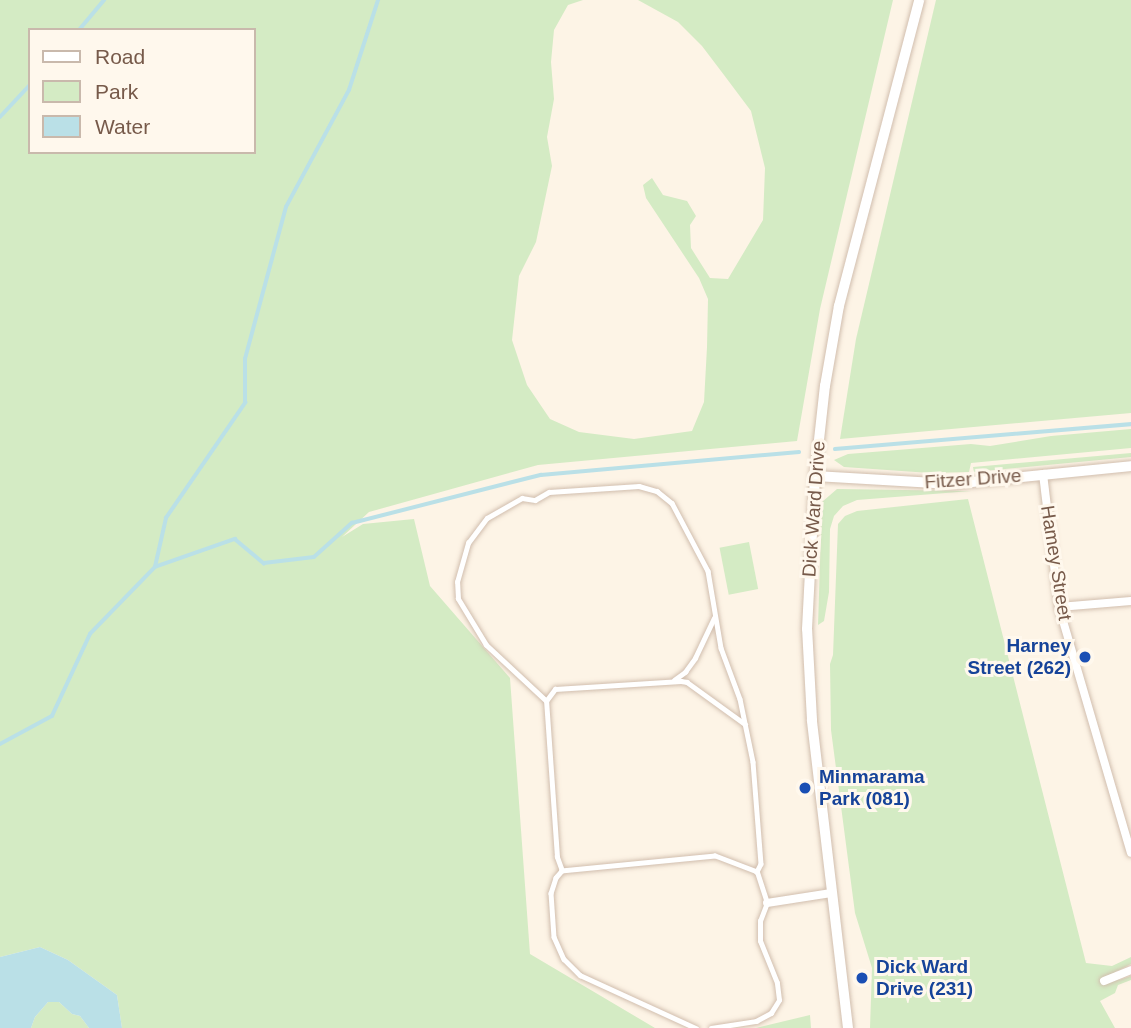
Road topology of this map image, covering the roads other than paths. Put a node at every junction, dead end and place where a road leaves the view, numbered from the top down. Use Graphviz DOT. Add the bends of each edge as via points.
graph roads {
  1 [pos="919,0"];
  2 [pos="1131,466"];
  3 [pos="1043,474"];
  4 [pos="815,476"];
  5 [pos="1131,601"];
  6 [pos="1059,607"];
  7 [pos="714,617"];
  8 [pos="673,681"];
  9 [pos="546,701"];
  10 [pos="745,724"];
  11 [pos="1131,853"];
  12 [pos="562,871"];
  13 [pos="757,872"];
  14 [pos="831,893"];
  15 [pos="767,903"];
  16 [pos="1131,970"];
  17 [pos="1104,981"];
  18 [pos="696,1028"];
  19 [pos="711,1028"];
  20 [pos="848,1028"];
  1 -- 4 [label="street, Dick Ward Drive" via="839,306"];
  2 -- 3 [label="street, Fitzer Drive"];
  3 -- 4 [label="street, Fitzer Drive" via="952,484"];
  3 -- 6 [label="street, Hamey Street"];
  4 -- 14 [label="street, Dick Ward Drive" via="807,629"];
  5 -- 6 [label="street"];
  6 -- 11 [label="street, Hamey Street"];
  7 -- 8 [label="lane" via="695,658"];
  7 -- 9 [label="lane" via="708,571 672,503 657,491 639,485 522,498 487,518 468,543 457,582 458,599 486,645"];
  7 -- 10 [label="lane"];
  8 -- 9 [label="lane" via="555,689"];
  8 -- 10 [label="lane" via="687,682"];
  9 -- 12 [label="lane" via="557,857"];
  10 -- 13 [label="lane" via="753,762 761,864"];
  12 -- 13 [label="lane" via="715,856"];
  12 -- 18 [label="lane" via="551,893 554,937 564,959 580,975"];
  13 -- 15 [label="lane"];
  14 -- 15 [label="street"];
  14 -- 20 [label="street, Dick Ward Drive"];
  15 -- 19 [label="lane" via="759,932 777,983 776,1007 756,1021"];
  16 -- 17 [label="street"];
}
